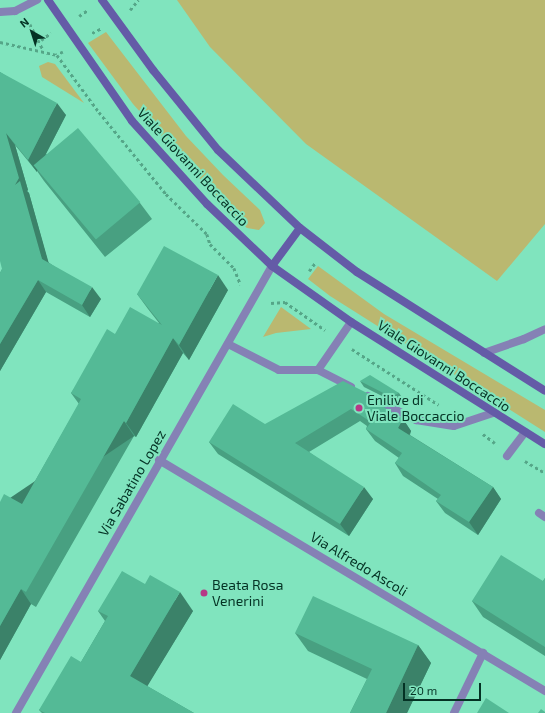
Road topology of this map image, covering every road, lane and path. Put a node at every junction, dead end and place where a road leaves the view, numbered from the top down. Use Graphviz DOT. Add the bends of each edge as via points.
graph roads {
  1 [pos="37,0"];
  2 [pos="48,0"];
  3 [pos="102,0"];
  4 [pos="138,0"];
  5 [pos="0,12"];
  6 [pos="127,12"];
  7 [pos="35,35"];
  8 [pos="0,42"];
  9 [pos="44,51"];
  10 [pos="63,51"];
  11 [pos="58,55"];
  12 [pos="300,228"];
  13 [pos="272,266"];
  14 [pos="240,284"];
  15 [pos="270,303"];
  16 [pos="351,322"];
  17 [pos="545,329"];
  18 [pos="338,340"];
  19 [pos="228,344"];
  20 [pos="484,353"];
  21 [pos="318,370"];
  22 [pos="545,391"];
  23 [pos="493,413"];
  24 [pos="463,421"];
  25 [pos="525,432"];
  26 [pos="545,444"];
  27 [pos="509,454"];
  28 [pos="159,460"];
  29 [pos="545,473"];
  30 [pos="483,653"];
  31 [pos="545,691"];
  32 [pos="16,713"];
  33 [pos="454,713"];
  1 -- 5 [label="street" via="15,11"];
  2 -- 13 [label="main road, Viale Giovanni Boccaccio" via="76,43 145,136 235,232"];
  3 -- 12 [label="main road" via="153,70 218,150"];
  4 -- 6 [label="path"];
  7 -- 9 [label="path"];
  8 -- 9 [label="path"];
  9 -- 11 [label="path"];
  10 -- 11 [label="path"];
  11 -- 14 [label="path" via="98,112 162,188 207,234 210,244 234,268"];
  12 -- 13 [label="main road"];
  12 -- 20 [label="main road" via="357,272"];
  13 -- 16 [label="main road, Viale Giovanni Boccaccio"];
  13 -- 19 [label="street, Via Sabatino Lopez"];
  15 -- 18 [label="path" via="285,302"];
  16 -- 18 [label="street"];
  16 -- 23 [label="main road, Viale Giovanni Boccaccio"];
  17 -- 20 [label="street" via="524,340"];
  18 -- 21 [label="street"];
  18 -- 24 [label="path"];
  19 -- 21 [label="street" via="278,370"];
  19 -- 28 [label="street, Via Sabatino Lopez"];
  20 -- 22 [label="main road"];
  21 -- 24 [label="street" via="416,420 454,426"];
  23 -- 24 [label="street"];
  23 -- 25 [label="main road, Viale Giovanni Boccaccio"];
  24 -- 27 [label="path"];
  25 -- 26 [label="main road, Viale Giovanni Boccaccio"];
  25 -- 27 [label="street"];
  27 -- 29 [label="path"];
  28 -- 30 [label="street, Via Alfredo Ascoli"];
  28 -- 32 [label="street, Via Sabatino Lopez"];
  30 -- 31 [label="street, Via Alfredo Ascoli"];
  30 -- 33 [label="street"];
}
